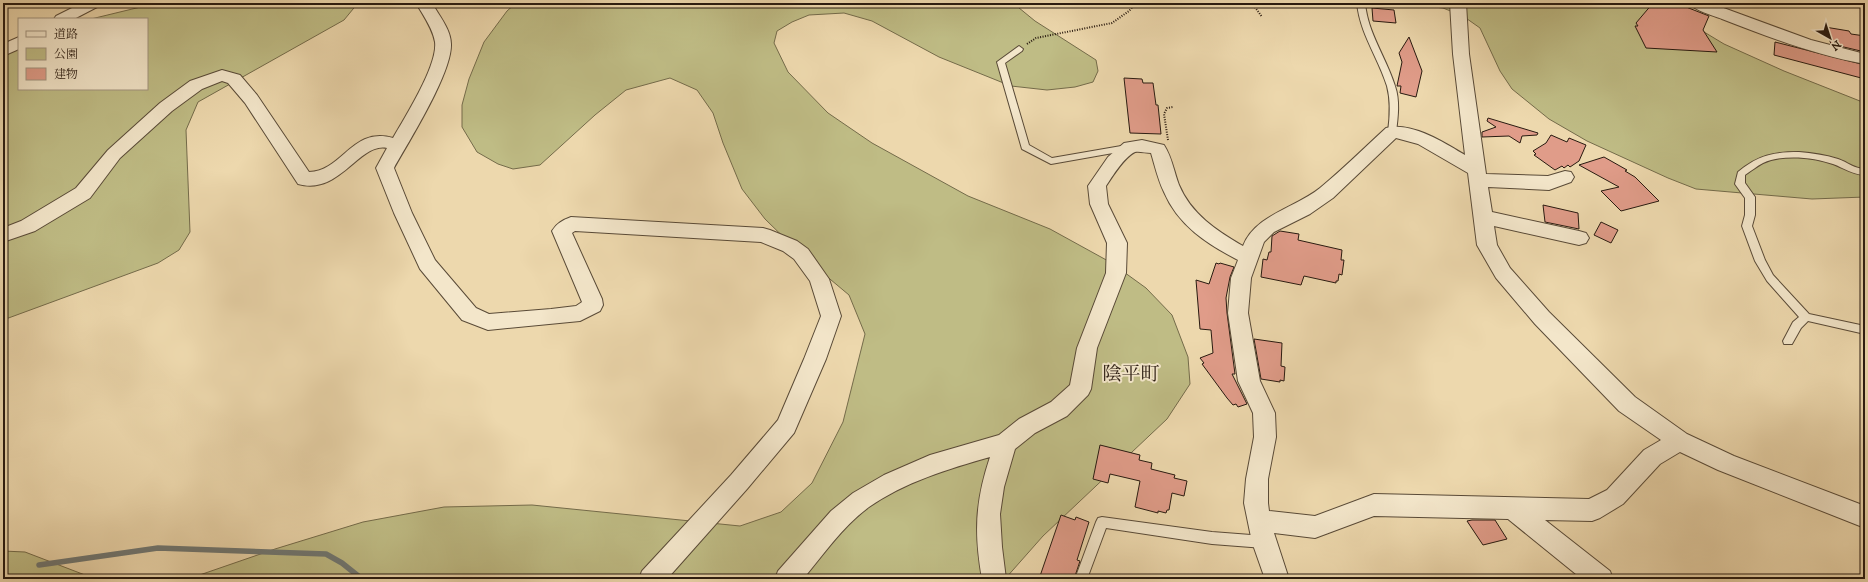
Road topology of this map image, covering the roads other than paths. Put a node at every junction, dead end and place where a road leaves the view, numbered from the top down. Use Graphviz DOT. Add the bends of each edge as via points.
graph roads {
  1 [pos="94,3"];
  2 [pos="429,3"];
  3 [pos="1361,3"];
  4 [pos="1458,3"];
  5 [pos="1697,3"];
  6 [pos="64,18"];
  7 [pos="18,43"];
  8 [pos="1019,49"];
  9 [pos="3,51"];
  10 [pos="1865,59"];
  11 [pos="1392,132"];
  12 [pos="398,145"];
  13 [pos="1127,148"];
  14 [pos="1865,172"];
  15 [pos="1477,175"];
  16 [pos="1565,177"];
  17 [pos="1484,217"];
  18 [pos="3,235"];
  19 [pos="1579,238"];
  20 [pos="1248,257"];
  21 [pos="1806,317"];
  22 [pos="1865,330"];
  23 [pos="1788,341"];
  24 [pos="1679,441"];
  25 [pos="1006,442"];
  26 [pos="1514,509"];
  27 [pos="1865,517"];
  28 [pos="1262,532"];
  29 [pos="651,579"];
  30 [pos="787,579"];
  31 [pos="994,579"];
  32 [pos="1081,579"];
  33 [pos="1277,579"];
  34 [pos="1601,579"];
  1 -- 6 [label="street"];
  2 -- 12 [label="street" via="427,8 443,44 438,67"];
  3 -- 11 [label="lane" via="1361,12 1370,42 1392,87"];
  4 -- 15 [label="street"];
  5 -- 10 [label="street" via="1720,14 1807,45"];
  7 -- 9 [label="street"];
  8 -- 13 [label="lane" via="1001,62 1025,148 1050,161"];
  11 -- 15 [label="street" via="1420,139"];
  11 -- 20 [label="street" via="1326,193 1303,209 1266,227 1256,238"];
  12 -- 18 [label="street" via="380,141 366,146 325,178 304,179 251,98 234,79 222,75 196,85 166,107 114,154 83,193 28,226"];
  12 -- 29 [label="street" via="385,168 427,264 469,314 488,322 580,314 593,305 562,231 571,224 763,235 790,246 801,254 820,279 831,316 816,359 786,426"];
  13 -- 20 [label="street" via="1145,146 1158,149 1176,199 1196,223 1223,244"];
  13 -- 25 [label="street" via="1097,186 1099,204 1117,243 1116,273 1087,348 1080,389 1059,409 1026,426"];
  14 -- 21 [label="lane" via="1857,172 1838,162 1815,155 1800,155 1761,160 1741,174 1740,184 1750,197 1747,226 1760,260 1770,278"];
  15 -- 16 [label="street" via="1549,183"];
  15 -- 17 [label="street"];
  17 -- 19 [label="street"];
  17 -- 24 [label="street" via="1488,245 1503,273 1542,318 1627,404"];
  20 -- 28 [label="street" via="1241,278 1238,313 1249,381 1264,413 1265,437 1257,479 1256,503"];
  21 -- 22 [label="lane"];
  21 -- 23 [label="lane" via="1797,325"];
  24 -- 26 [label="street" via="1652,457 1615,496 1592,510"];
  24 -- 27 [label="street" via="1726,463"];
  25 -- 30 [label="street" via="938,462 892,482 862,500 839,519"];
  25 -- 31 [label="street" via="994,479 988,514 990,559"];
  26 -- 28 [label="street" via="1374,504 1315,527"];
  26 -- 34 [label="street"];
  28 -- 32 [label="lane" via="1212,538 1102,522"];
  28 -- 33 [label="street"];
}
